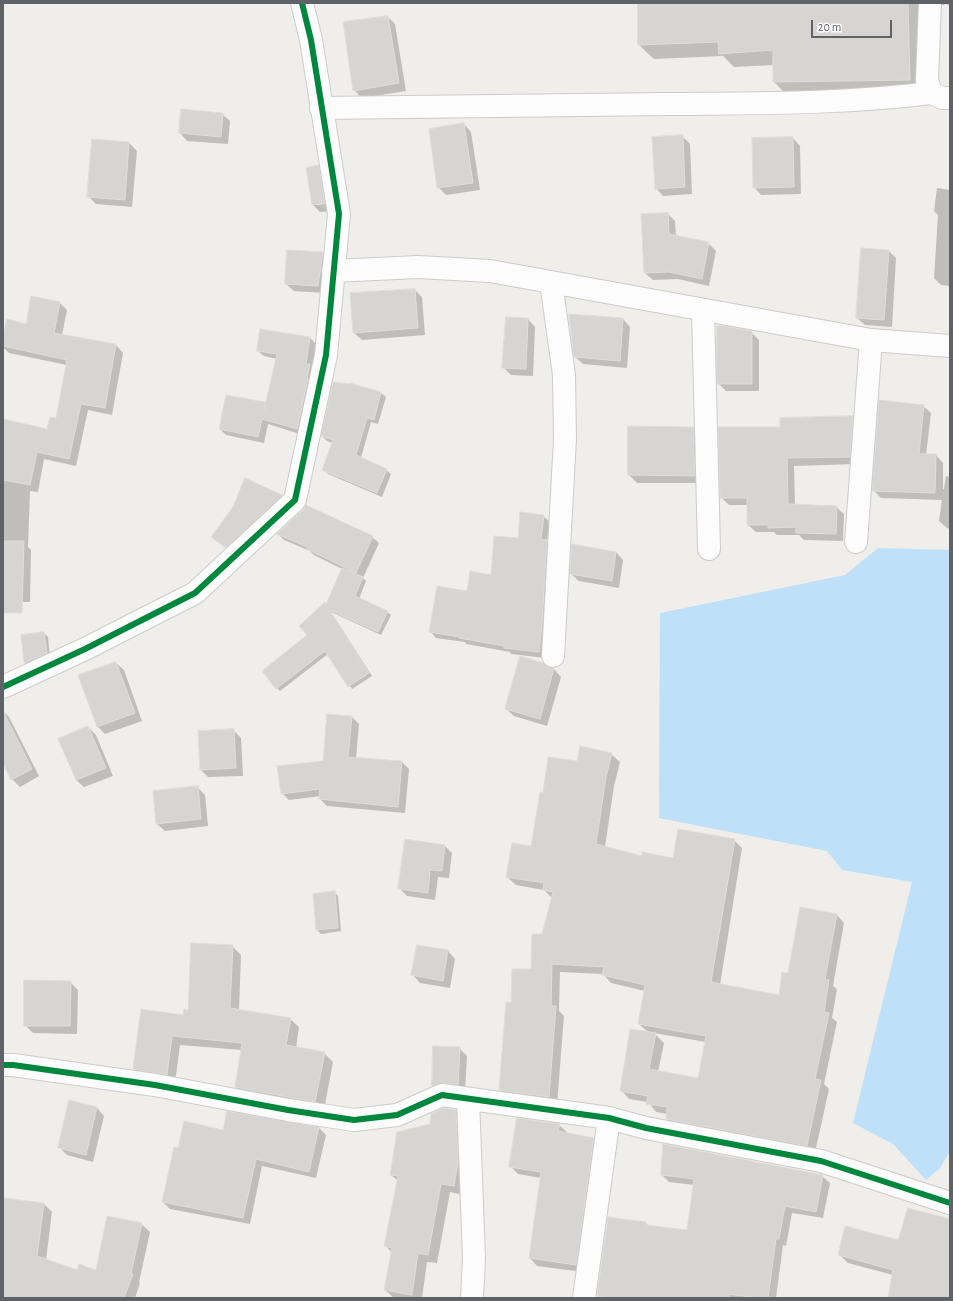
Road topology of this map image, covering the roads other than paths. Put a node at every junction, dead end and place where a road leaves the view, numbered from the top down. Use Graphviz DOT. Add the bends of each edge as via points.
graph roads {
  1 [pos="302,3"];
  2 [pos="930,3"];
  3 [pos="940,95"];
  4 [pos="322,108"];
  5 [pos="333,271"];
  6 [pos="551,282"];
  7 [pos="704,310"];
  8 [pos="871,340"];
  9 [pos="950,346"];
  10 [pos="856,542"];
  11 [pos="709,549"];
  12 [pos="553,656"];
  13 [pos="3,687"];
  14 [pos="3,1065"];
  15 [pos="468,1099"];
  16 [pos="609,1118"];
  17 [pos="950,1203"];
  18 [pos="472,1298"];
  19 [pos="584,1298"];
  1 -- 4 [label="street"];
  2 -- 3 [label="street" via="927,80"];
  3 -- 4 [label="street" via="759,104"];
  4 -- 5 [label="street" via="339,214"];
  5 -- 6 [label="street" via="418,267 490,271"];
  5 -- 13 [label="street" via="326,355 295,500 195,594"];
  6 -- 7 [label="street"];
  6 -- 12 [label="street" via="564,375 565,439"];
  7 -- 8 [label="street"];
  7 -- 11 [label="street"];
  8 -- 9 [label="street"];
  8 -- 10 [label="street"];
  14 -- 15 [label="street" via="155,1085 354,1120 397,1115 442,1095"];
  15 -- 16 [label="street"];
  15 -- 18 [label="street" via="474,1258"];
  16 -- 17 [label="street" via="646,1128 821,1162"];
  16 -- 19 [label="street"];
}
